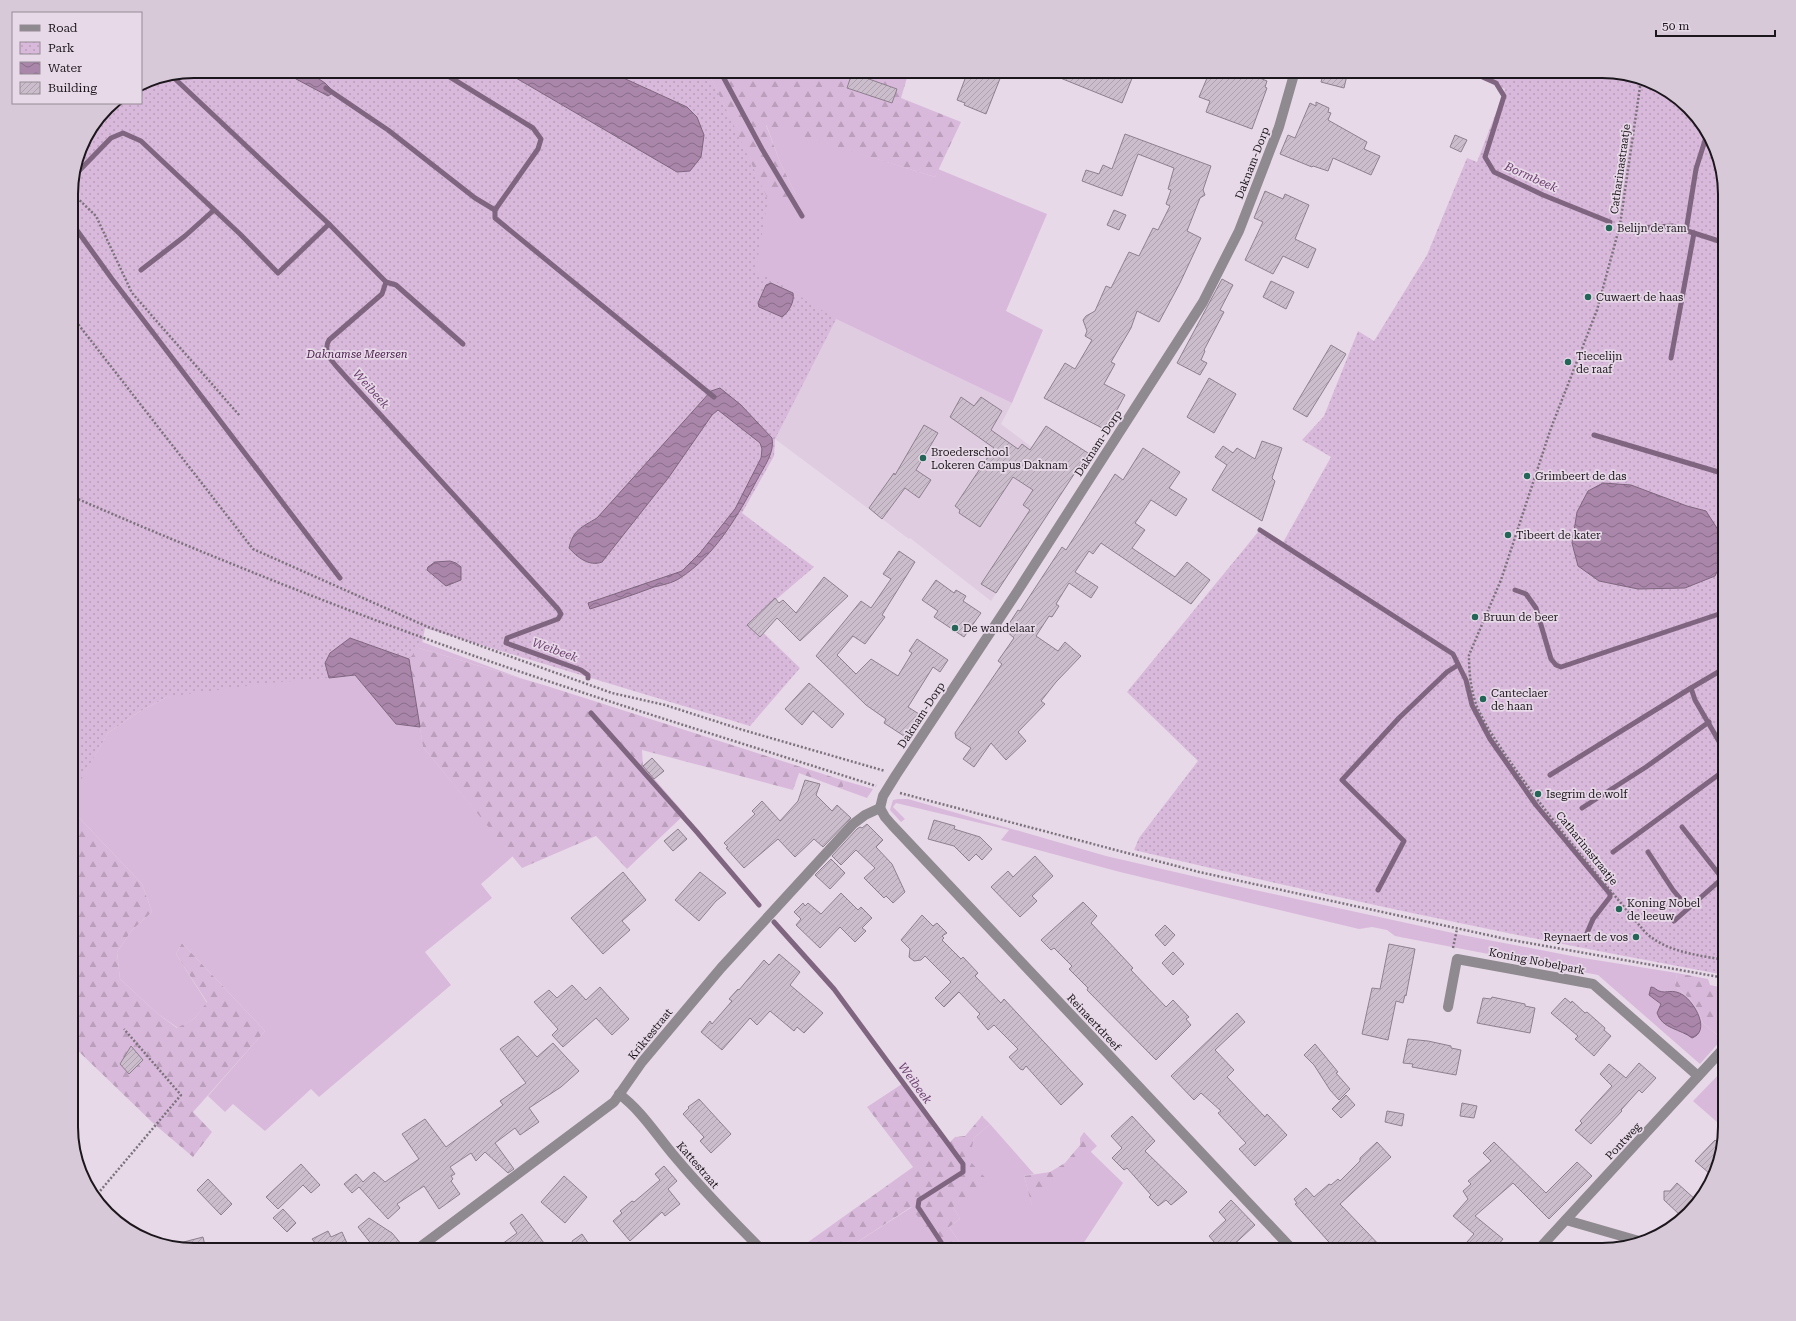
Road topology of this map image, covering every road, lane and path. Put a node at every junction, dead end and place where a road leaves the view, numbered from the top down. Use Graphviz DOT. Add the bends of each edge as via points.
graph roads {
  1 [pos="1293,78"];
  2 [pos="1641,85"];
  3 [pos="78,199"];
  4 [pos="78,324"];
  5 [pos="240,416"];
  6 [pos="78,499"];
  7 [pos="896,775"];
  8 [pos="887,790"];
  9 [pos="880,808"];
  10 [pos="1457,928"];
  11 [pos="1458,958"];
  12 [pos="1718,959"];
  13 [pos="1718,977"];
  14 [pos="1448,1006"];
  15 [pos="124,1029"];
  16 [pos="1718,1055"];
  17 [pos="1698,1076"];
  18 [pos="619,1094"];
  19 [pos="99,1192"];
  20 [pos="1566,1220"];
  21 [pos="1631,1239"];
  22 [pos="425,1243"];
  23 [pos="755,1243"];
  24 [pos="1286,1243"];
  25 [pos="1545,1243"];
  1 -- 7 [label="street, Daknam-Dorp" via="1279,127 1239,231 1203,302"];
  2 -- 12 [label="path, Catharinastraatje" via="1620,225 1597,310 1551,428 1501,580 1469,655 1469,664 1479,712 1499,745 1537,800 1645,932 1653,940 1673,949"];
  3 -- 5 [label="path" via="96,216 132,293"];
  4 -- 7 [label="path" via="253,550 428,627 612,693 665,705"];
  6 -- 8 [label="path" via="411,633 598,697"];
  7 -- 8 [label="street, Daknam-Dorp"];
  8 -- 9 [label="street, Daknam-Dorp"];
  8 -- 10 [label="path" via="1199,872"];
  9 -- 18 [label="street, Kriktestraat" via="853,824 720,968 651,1050"];
  9 -- 24 [label="street, Reinaertdreef" via="892,826"];
  10 -- 11 [label="path" via="1453,951"];
  10 -- 13 [label="path"];
  11 -- 14 [label="street"];
  11 -- 17 [label="street, Koning Nobelpark" via="1593,984"];
  15 -- 19 [label="path" via="181,1095"];
  16 -- 17 [label="street, Pontweg"];
  17 -- 20 [label="street, Pontweg"];
  18 -- 22 [label="street, Kriktestraat" via="614,1102"];
  18 -- 23 [label="street, Kattestraat" via="634,1104 675,1157"];
  20 -- 21 [label="street"];
  20 -- 25 [label="street, Pontweg"];
}
